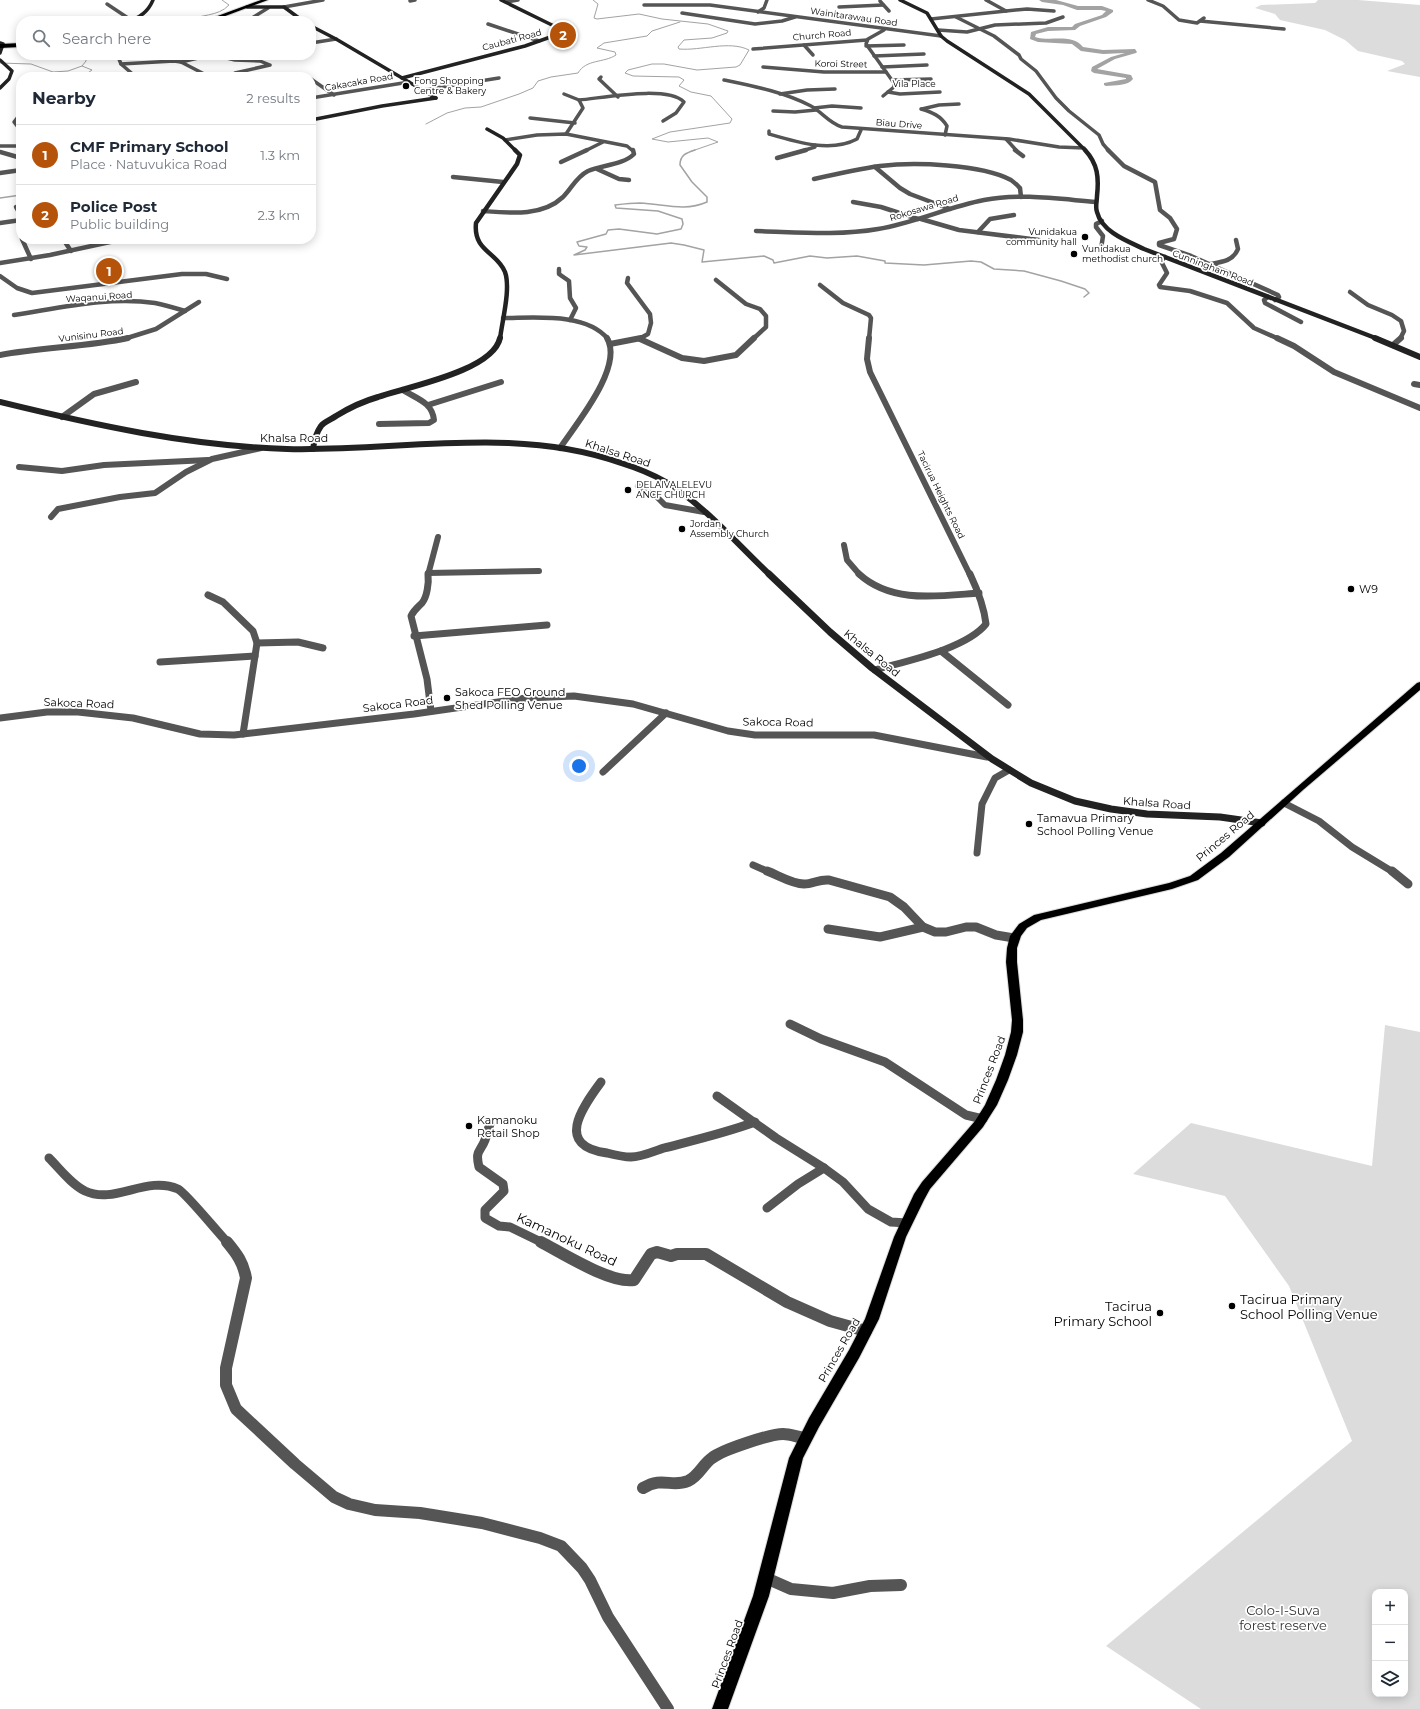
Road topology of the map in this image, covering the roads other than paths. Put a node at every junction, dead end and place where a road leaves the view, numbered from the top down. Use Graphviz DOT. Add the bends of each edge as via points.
graph roads {
  1 [pos="153,0"];
  2 [pos="266,0"];
  3 [pos="270,0"];
  4 [pos="323,0"];
  5 [pos="416,0"];
  6 [pos="501,0"];
  7 [pos="518,0"];
  8 [pos="767,0"];
  9 [pos="900,0"];
  10 [pos="986,0"];
  11 [pos="1148,0"];
  12 [pos="410,1"];
  13 [pos="859,1"];
  14 [pos="506,2"];
  15 [pos="881,2"];
  16 [pos="107,4"];
  17 [pos="644,5"];
  18 [pos="706,5"];
  19 [pos="249,7"];
  20 [pos="284,7"];
  21 [pos="268,8"];
  22 [pos="839,8"];
  23 [pos="700,9"];
  24 [pos="888,11"];
  25 [pos="1054,11"];
  26 [pos="758,12"];
  27 [pos="1006,12"];
  28 [pos="682,13"];
  29 [pos="123,16"];
  30 [pos="142,16"];
  31 [pos="222,16"];
  32 [pos="225,16"];
  33 [pos="257,16"];
  34 [pos="296,16"];
  35 [pos="796,16"];
  36 [pos="1063,17"];
  37 [pos="1210,17"];
  38 [pos="956,18"];
  39 [pos="931,19"];
  40 [pos="1200,21"];
  41 [pos="488,24"];
  42 [pos="982,28"];
  43 [pos="316,29"];
  44 [pos="1284,29"];
  45 [pos="884,30"];
  46 [pos="938,30"];
  47 [pos="941,36"];
  48 [pos="336,39"];
  49 [pos="867,40"];
  50 [pos="539,41"];
  51 [pos="316,42"];
  52 [pos="904,44"];
  53 [pos="16,45"];
  54 [pos="804,45"];
  55 [pos="866,46"];
  56 [pos="1,47"];
  57 [pos="753,49"];
  58 [pos="924,54"];
  59 [pos="813,55"];
  60 [pos="874,56"];
  61 [pos="119,60"];
  62 [pos="190,60"];
  63 [pos="235,60"];
  64 [pos="2,62"];
  65 [pos="181,62"];
  66 [pos="121,64"];
  67 [pos="927,65"];
  68 [pos="763,67"];
  69 [pos="882,67"];
  70 [pos="130,72"];
  71 [pos="200,72"];
  72 [pos="239,72"];
  73 [pos="886,72"];
  74 [pos="601,77"];
  75 [pos="402,78"];
  76 [pos="499,78"];
  77 [pos="931,79"];
  78 [pos="724,80"];
  79 [pos="892,80"];
  80 [pos="316,82"];
  81 [pos="409,82"];
  82 [pos="0,88"];
  83 [pos="835,89"];
  84 [pos="422,90"];
  85 [pos="888,92"];
  86 [pos="940,92"];
  87 [pos="334,94"];
  88 [pos="564,94"];
  89 [pos="780,94"];
  90 [pos="883,96"];
  91 [pos="316,97"];
  92 [pos="618,97"];
  93 [pos="579,100"];
  94 [pos="959,104"];
  95 [pos="861,108"];
  96 [pos="815,109"];
  97 [pos="773,111"];
  98 [pos="530,118"];
  99 [pos="316,119"];
  100 [pos="663,121"];
  101 [pos="575,123"];
  102 [pos="486,129"];
  103 [pos="861,130"];
  104 [pos="769,131"];
  105 [pos="566,134"];
  106 [pos="945,135"];
  107 [pos="1006,139"];
  108 [pos="505,140"];
  109 [pos="603,142"];
  110 [pos="815,144"];
  111 [pos="2,146"];
  112 [pos="16,146"];
  113 [pos="1084,148"];
  114 [pos="0,152"];
  115 [pos="1024,156"];
  116 [pos="16,157"];
  117 [pos="778,158"];
  118 [pos="561,162"];
  119 [pos="875,166"];
  120 [pos="597,169"];
  121 [pos="16,171"];
  122 [pos="0,173"];
  123 [pos="453,178"];
  124 [pos="814,179"];
  125 [pos="629,180"];
  126 [pos="503,182"];
  127 [pos="1021,198"];
  128 [pos="853,202"];
  129 [pos="1096,202"];
  130 [pos="950,209"];
  131 [pos="483,212"];
  132 [pos="1014,215"];
  133 [pos="920,219"];
  134 [pos="16,221"];
  135 [pos="1102,221"];
  136 [pos="0,223"];
  137 [pos="756,231"];
  138 [pos="978,232"];
  139 [pos="1039,240"];
  140 [pos="1236,240"];
  141 [pos="24,244"];
  142 [pos="67,244"];
  143 [pos="102,244"];
  144 [pos="1101,249"];
  145 [pos="70,251"];
  146 [pos="1165,257"];
  147 [pos="31,259"];
  148 [pos="0,263"];
  149 [pos="1210,264"];
  150 [pos="559,269"];
  151 [pos="0,276"];
  152 [pos="628,278"];
  153 [pos="227,279"];
  154 [pos="716,280"];
  155 [pos="820,284"];
  156 [pos="1350,292"];
  157 [pos="1268,297"];
  158 [pos="1275,300"];
  159 [pos="199,302"];
  160 [pos="185,311"];
  161 [pos="14,315"];
  162 [pos="503,318"];
  163 [pos="570,320"];
  164 [pos="1301,322"];
  165 [pos="640,339"];
  166 [pos="610,344"];
  167 [pos="1393,345"];
  168 [pos="0,355"];
  169 [pos="1420,357"];
  170 [pos="136,382"];
  171 [pos="501,382"];
  172 [pos="1414,384"];
  173 [pos="1420,385"];
  174 [pos="404,390"];
  175 [pos="0,402"];
  176 [pos="428,405"];
  177 [pos="1420,408"];
  178 [pos="62,416"];
  179 [pos="378,424"];
  180 [pos="261,448"];
  181 [pos="560,448"];
  182 [pos="313,449"];
  183 [pos="212,460"];
  184 [pos="19,467"];
  185 [pos="638,486"];
  186 [pos="704,512"];
  187 [pos="51,517"];
  188 [pos="438,537"];
  189 [pos="844,544"];
  190 [pos="539,571"];
  191 [pos="428,573"];
  192 [pos="979,593"];
  193 [pos="208,595"];
  194 [pos="547,625"];
  195 [pos="414,636"];
  196 [pos="257,643"];
  197 [pos="323,648"];
  198 [pos="941,651"];
  199 [pos="255,656"];
  200 [pos="160,662"];
  201 [pos="875,670"];
  202 [pos="1420,686"];
  203 [pos="1008,705"];
  204 [pos="431,711"];
  205 [pos="666,714"];
  206 [pos="0,718"];
  207 [pos="243,734"];
  208 [pos="987,757"];
  209 [pos="1009,770"];
  210 [pos="603,772"];
  211 [pos="1284,802"];
  212 [pos="1262,823"];
  213 [pos="977,853"];
  214 [pos="753,865"];
  215 [pos="1408,884"];
  216 [pos="923,927"];
  217 [pos="828,929"];
  218 [pos="1014,938"];
  219 [pos="790,1024"];
  220 [pos="601,1082"];
  221 [pos="717,1096"];
  222 [pos="983,1119"];
  223 [pos="755,1122"];
  224 [pos="490,1124"];
  225 [pos="49,1158"];
  226 [pos="824,1168"];
  227 [pos="767,1208"];
  228 [pos="907,1223"];
  229 [pos="866,1331"];
  230 [pos="804,1438"];
  231 [pos="643,1488"];
  232 [pos="766,1578"];
  233 [pos="901,1585"];
  234 [pos="668,1709"];
  235 [pos="720,1709"];
  1 -- 30 [label="main road" via="150,10"];
  2 -- 19 [label="highway"];
  3 -- 19 [label="highway"];
  4 -- 20 [label="street"];
  5 -- 12 [label="street"];
  6 -- 14 [label="main road, Caubati Road"];
  7 -- 14 [label="street"];
  8 -- 26 [label="street" via="764,8"];
  9 -- 39 [label="main road" via="923,11"];
  10 -- 27 [label="street"];
  11 -- 40 [label="street" via="1163,6 1183,22 1195,24"];
  13 -- 15 [label="street"];
  14 -- 50 [label="main road, Caubati Road" via="559,29 559,34"];
  15 -- 22 [label="street"];
  15 -- 24 [label="street"];
  16 -- 29 [label="street"];
  17 -- 18 [label="street, Wainitarawau Road"];
  18 -- 23 [label="street"];
  18 -- 26 [label="street, Wainitarawau Road"];
  19 -- 21 [label="main road"];
  19 -- 31 [label="highway"];
  19 -- 32 [label="highway"];
  20 -- 21 [label="main road"];
  20 -- 34 [label="main road"];
  21 -- 33 [label="street"];
  25 -- 27 [label="street" via="1026,9"];
  26 -- 35 [label="street, Wainitarawau Road"];
  27 -- 38 [label="street"];
  28 -- 35 [label="street" via="755,24 782,21"];
  35 -- 45 [label="street, Wainitarawau Road"];
  36 -- 42 [label="street" via="1046,23 1002,24"];
  37 -- 40 [label="street"];
  38 -- 39 [label="street"];
  38 -- 42 [label="street"];
  39 -- 46 [label="main road"];
  40 -- 44 [label="street"];
  41 -- 50 [label="street"];
  42 -- 46 [label="street" via="967,32"];
  42 -- 149 [label="street" via="1036,71 1056,98 1099,135 1103,144 1124,166 1155,182 1160,210 1170,218 1177,229 1174,239 1159,245"];
  43 -- 48 [label="main road"];
  45 -- 47 [label="street, Wainitarawau Road"];
  45 -- 49 [label="street"];
  46 -- 47 [label="main road"];
  47 -- 113 [label="main road" via="1025,92"];
  48 -- 51 [label="street"];
  48 -- 75 [label="main road"];
  49 -- 54 [label="street, Church Road"];
  49 -- 55 [label="street"];
  50 -- 75 [label="main road, Caubati Road"];
  52 -- 55 [label="street"];
  53 -- 56 [label="highway"];
  54 -- 57 [label="street, Church Road"];
  54 -- 59 [label="street"];
  55 -- 60 [label="street"];
  58 -- 60 [label="street"];
  60 -- 69 [label="street"];
  61 -- 66 [label="street"];
  62 -- 65 [label="street"];
  63 -- 72 [label="street" via="260,61 270,65"];
  64 -- 82 [label="main road" via="12,69 12,76"];
  65 -- 66 [label="street"];
  65 -- 71 [label="street"];
  66 -- 70 [label="street"];
  67 -- 69 [label="street"];
  68 -- 73 [label="street, Koroi Street" via="836,73"];
  69 -- 73 [label="street"];
  73 -- 79 [label="street"];
  74 -- 92 [label="street" via="599,79"];
  75 -- 81 [label="main road"];
  76 -- 84 [label="street"];
  77 -- 79 [label="street"];
  78 -- 89 [label="street, Biau Drive"];
  79 -- 85 [label="street" via="894,87"];
  80 -- 87 [label="street"];
  81 -- 84 [label="main road"];
  81 -- 87 [label="street, Cakacaka Road"];
  83 -- 89 [label="street"];
  84 -- 99 [label="main road" via="436,98"];
  85 -- 86 [label="street, Vila Place"];
  85 -- 90 [label="street"];
  87 -- 91 [label="street, Cakacaka Road"];
  88 -- 93 [label="street"];
  89 -- 96 [label="street, Biau Drive"];
  92 -- 93 [label="street"];
  92 -- 100 [label="street" via="655,93 680,97 684,105"];
  93 -- 101 [label="street" via="583,108"];
  94 -- 106 [label="street" via="921,109 942,118 947,126"];
  95 -- 96 [label="street" via="837,106"];
  96 -- 97 [label="street" via="795,112"];
  96 -- 103 [label="street, Biau Drive" via="836,126"];
  98 -- 101 [label="street"];
  101 -- 105 [label="street"];
  102 -- 108 [label="main road"];
  103 -- 106 [label="street, Biau Drive"];
  103 -- 110 [label="street" via="855,141 836,145"];
  104 -- 110 [label="street" via="769,134 776,136"];
  105 -- 108 [label="street"];
  105 -- 109 [label="street"];
  106 -- 107 [label="street, Biau Drive"];
  107 -- 113 [label="street, Biau Drive"];
  107 -- 115 [label="street"];
  108 -- 126 [label="main road" via="520,155 517,164"];
  109 -- 118 [label="street"];
  109 -- 120 [label="street" via="627,146 633,149 634,154 630,158"];
  110 -- 117 [label="street" via="815,147"];
  111 -- 112 [label="street"];
  111 -- 114 [label="street"];
  113 -- 129 [label="main road" via="1098,168"];
  114 -- 116 [label="street"];
  119 -- 124 [label="street"];
  119 -- 127 [label="street" via="932,165 988,172 1016,184 1021,189"];
  119 -- 130 [label="street" via="905,191"];
  120 -- 125 [label="street" via="619,179"];
  120 -- 131 [label="street" via="577,178 562,198 541,209 512,213"];
  121 -- 122 [label="street"];
  123 -- 126 [label="street"];
  126 -- 131 [label="main road"];
  127 -- 129 [label="street, Rokosawa Road"];
  127 -- 130 [label="street, Rokosawa Road" via="986,200"];
  128 -- 133 [label="street" via="881,207"];
  129 -- 135 [label="main road" via="1097,215"];
  130 -- 133 [label="street, Rokosawa Road"];
  131 -- 162 [label="main road" via="476,223 475,236 504,271 506,285"];
  132 -- 138 [label="street" via="990,220"];
  133 -- 137 [label="street, Rokosawa Road" via="856,231"];
  133 -- 138 [label="street" via="949,228"];
  134 -- 136 [label="street"];
  135 -- 144 [label="street" via="1096,224 1104,236"];
  135 -- 146 [label="main road, Cunningham Road" via="1123,239"];
  138 -- 139 [label="street"];
  140 -- 149 [label="street" via="1238,249 1233,258"];
  141 -- 147 [label="street"];
  142 -- 145 [label="street"];
  143 -- 145 [label="street"];
  145 -- 147 [label="street"];
  146 -- 157 [label="main road, Cunningham Road"];
  146 -- 177 [label="street" via="1161,261 1168,273 1160,287 1190,291 1227,303 1254,328 1294,346 1334,372"];
  147 -- 148 [label="street"];
  149 -- 158 [label="street" via="1278,295"];
  150 -- 163 [label="street" via="559,274 570,281 570,298 576,308"];
  151 -- 153 [label="street" via="17,288 32,293 182,274 206,274"];
  152 -- 165 [label="street" via="627,283 650,314 648,334"];
  154 -- 165 [label="street" via="746,304 760,309 766,316 766,327 736,355 704,361 682,358"];
  155 -- 192 [label="street, Tacirua Heights Road" via="829,294 847,306 871,318 867,359 870,372"];
  156 -- 167 [label="street" via="1372,307 1403,322 1403,336"];
  157 -- 158 [label="main road, Cunningham Road"];
  157 -- 164 [label="street" via="1264,300 1265,303"];
  158 -- 167 [label="main road, Cunningham Road"];
  159 -- 160 [label="street, Vunisinu Road"];
  160 -- 161 [label="street, Waqanui Road" via="156,303 128,302 101,303"];
  160 -- 168 [label="street, Vunisinu Road" via="150,332 125,339"];
  162 -- 163 [label="street"];
  162 -- 174 [label="main road" via="500,340 490,356 454,374"];
  163 -- 166 [label="street" via="593,326"];
  165 -- 166 [label="street"];
  166 -- 181 [label="street" via="611,357 597,395"];
  167 -- 169 [label="main road, Cunningham Road"];
  170 -- 178 [label="street" via="94,394"];
  171 -- 176 [label="street"];
  172 -- 173 [label="street"];
  174 -- 176 [label="street"];
  174 -- 182 [label="main road" via="377,397 344,411 322,425"];
  175 -- 178 [label="main road, Khalsa Road"];
  176 -- 179 [label="street" via="433,411 434,420 429,422"];
  178 -- 180 [label="main road, Khalsa Road" via="141,434"];
  180 -- 182 [label="main road, Khalsa Road"];
  180 -- 183 [label="street"];
  181 -- 182 [label="main road, Khalsa Road" via="480,441"];
  181 -- 186 [label="main road, Khalsa Road" via="616,460 649,472 690,499"];
  183 -- 184 [label="street" via="104,465 62,471"];
  183 -- 187 [label="street" via="186,472 155,494 120,497 58,509"];
  185 -- 186 [label="street" via="646,492 653,493 665,505"];
  186 -- 201 [label="main road, Khalsa Road" via="790,596"];
  188 -- 191 [label="street"];
  189 -- 192 [label="street" via="847,560 861,578 874,586 905,595"];
  190 -- 191 [label="street"];
  191 -- 195 [label="street" via="429,582 423,602 411,616 415,628"];
  192 -- 198 [label="street, Tacirua Heights Road" via="986,624 960,644"];
  193 -- 196 [label="street" via="223,602 253,630"];
  194 -- 195 [label="street"];
  195 -- 204 [label="street" via="426,673"];
  196 -- 197 [label="street" via="298,642"];
  196 -- 199 [label="street"];
  198 -- 201 [label="street, Tacirua Heights Road"];
  198 -- 203 [label="street"];
  199 -- 200 [label="street"];
  199 -- 207 [label="street"];
  201 -- 208 [label="main road, Khalsa Road"];
  202 -- 211 [label="main road, Princes Road"];
  204 -- 205 [label="street, Sakoca Road" via="549,696 604,699"];
  204 -- 207 [label="street, Sakoca Road"];
  205 -- 208 [label="street, Sakoca Road" via="732,732 755,735 874,735"];
  205 -- 210 [label="street"];
  206 -- 207 [label="street, Sakoca Road" via="47,712 78,712 133,718 200,734"];
  208 -- 209 [label="main road, Khalsa Road"];
  209 -- 212 [label="main road, Khalsa Road" via="1026,781 1060,796 1105,808 1156,815 1227,817"];
  209 -- 213 [label="street" via="995,778 982,804"];
  211 -- 212 [label="main road, Princes Road"];
  211 -- 215 [label="street" via="1319,821 1352,847 1390,869"];
  212 -- 218 [label="main road, Princes Road" via="1194,878 1172,886 1038,918 1023,926"];
  214 -- 216 [label="street" via="804,884 821,879 829,880 890,897 904,907"];
  216 -- 217 [label="street" via="880,937"];
  216 -- 218 [label="street" via="935,932 976,928"];
  218 -- 222 [label="main road, Princes Road" via="1011,959 1017,1031 998,1089"];
  219 -- 222 [label="street" via="821,1039 885,1062 966,1115"];
  220 -- 223 [label="street" via="581,1114 576,1131 581,1144 597,1152 632,1157"];
  221 -- 223 [label="street"];
  222 -- 228 [label="main road, Princes Road" via="925,1187"];
  223 -- 226 [label="street"];
  224 -- 229 [label="street, Kamanoku Road" via="485,1141 478,1150 477,1159 479,1167 503,1184 504,1191 485,1210 485,1218 499,1226 510,1227 601,1273 628,1281 634,1280 651,1254 656,1252 671,1256 706,1254 787,1302 830,1321"];
  225 -- 234 [label="street" via="85,1191 95,1194 110,1195 154,1184 172,1186 180,1190 239,1256 246,1278 226,1368 226,1385 236,1409 295,1464 334,1497 349,1504 375,1510 420,1513 482,1523 561,1546 590,1580 608,1617"];
  226 -- 227 [label="street"];
  226 -- 228 [label="street" via="843,1182 874,1213 891,1222"];
  228 -- 229 [label="main road, Princes Road"];
  229 -- 230 [label="main road, Princes Road"];
  230 -- 231 [label="street" via="782,1434 730,1449 715,1456 702,1470 684,1482 652,1481"];
  230 -- 232 [label="main road, Princes Road" via="796,1458"];
  232 -- 233 [label="street" via="792,1589 833,1593 870,1586"];
  232 -- 235 [label="main road, Princes Road" via="746,1641"];
}
